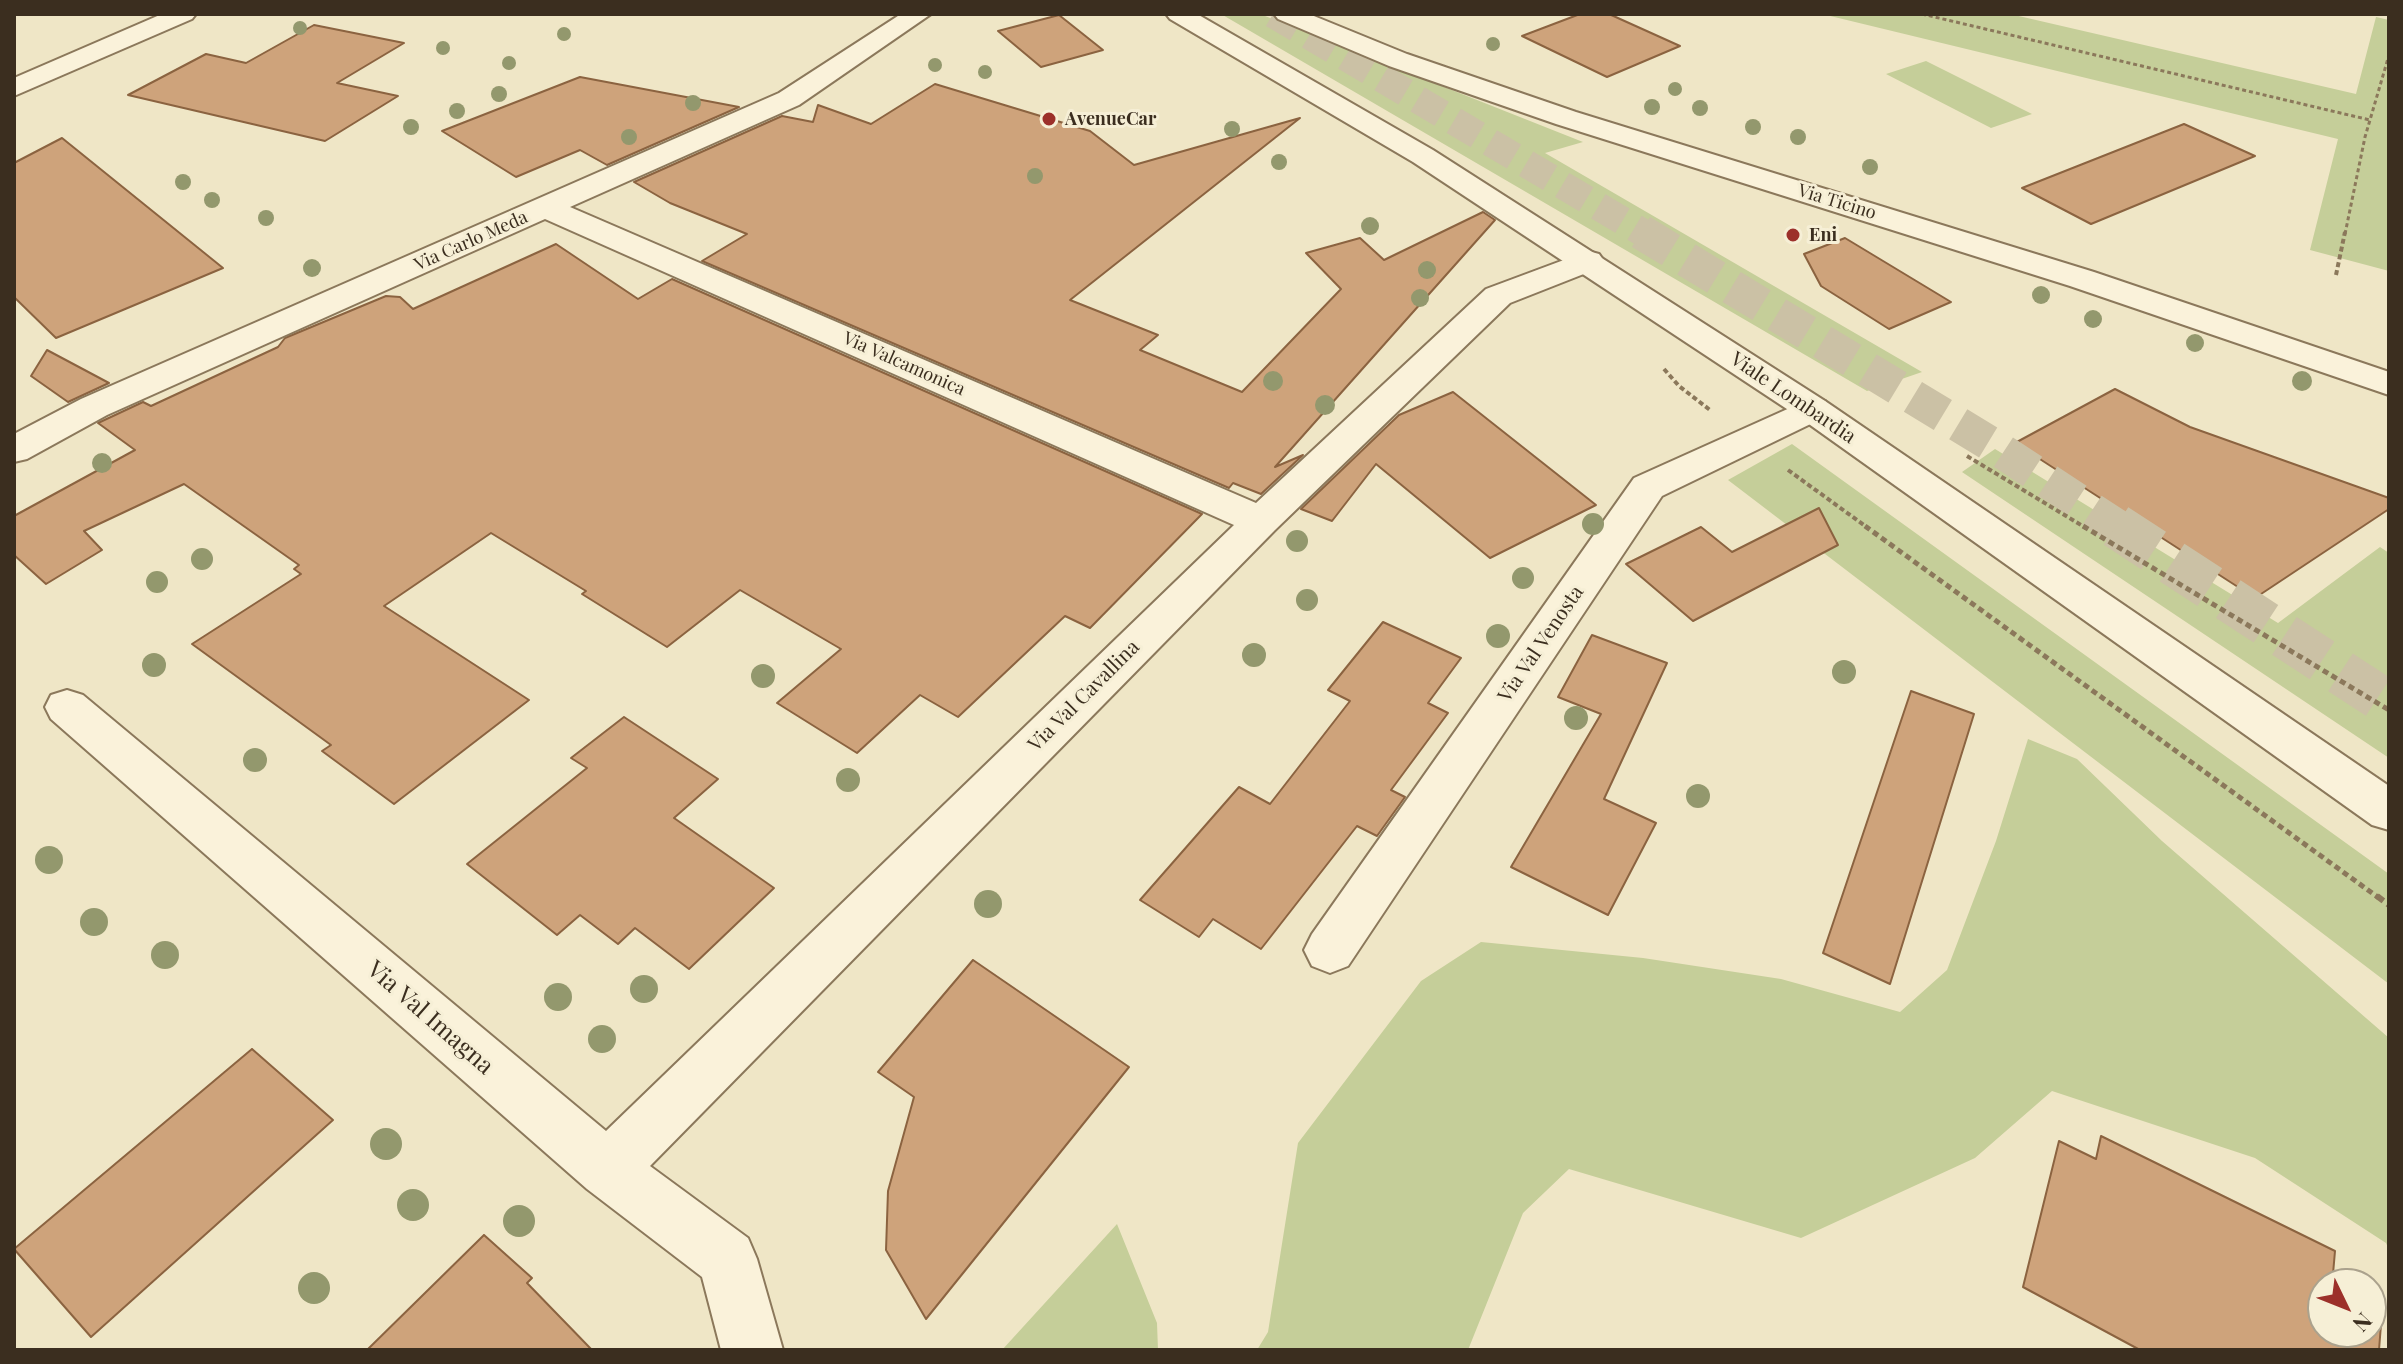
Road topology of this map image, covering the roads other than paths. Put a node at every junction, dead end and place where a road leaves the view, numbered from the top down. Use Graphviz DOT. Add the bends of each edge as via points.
graph roads {
  1 [pos="128,14"];
  2 [pos="183,14"];
  3 [pos="918,14"];
  4 [pos="1179,14"];
  5 [pos="1287,14"];
  6 [pos="158,25"];
  7 [pos="14,71"];
  8 [pos="14,88"];
  9 [pos="546,208"];
  10 [pos="1588,261"];
  11 [pos="2389,384"];
  12 [pos="1812,409"];
  13 [pos="14,450"];
  14 [pos="1261,521"];
  15 [pos="67,707"];
  16 [pos="2389,811"];
  17 [pos="1330,950"];
  18 [pos="607,1169"];
  19 [pos="752,1350"];
  1 -- 6 [label="street" via="131,25"];
  1 -- 7 [label="street"];
  2 -- 6 [label="street"];
  3 -- 9 [label="street, Via Carlo Meda" via="789,99"];
  4 -- 10 [label="street, Viale Lombardia" via="1423,156"];
  5 -- 11 [label="street, Via Ticino" via="1398,60 1566,118 2082,279"];
  6 -- 8 [label="street"];
  9 -- 13 [label="street, Via Carlo Meda" via="94,407"];
  9 -- 14 [label="street, Via Valcamonica"];
  10 -- 12 [label="street, Viale Lombardia"];
  10 -- 14 [label="street, Via Val Cavallina" via="1498,296"];
  12 -- 16 [label="street, Viale Lombardia"];
  12 -- 17 [label="street, Via Val Venosta" via="1648,487"];
  14 -- 18 [label="street, Via Val Cavallina"];
  15 -- 18 [label="street, Via Val Imagna"];
  18 -- 19 [label="street, Via Val Imagna" via="727,1259"];
}
